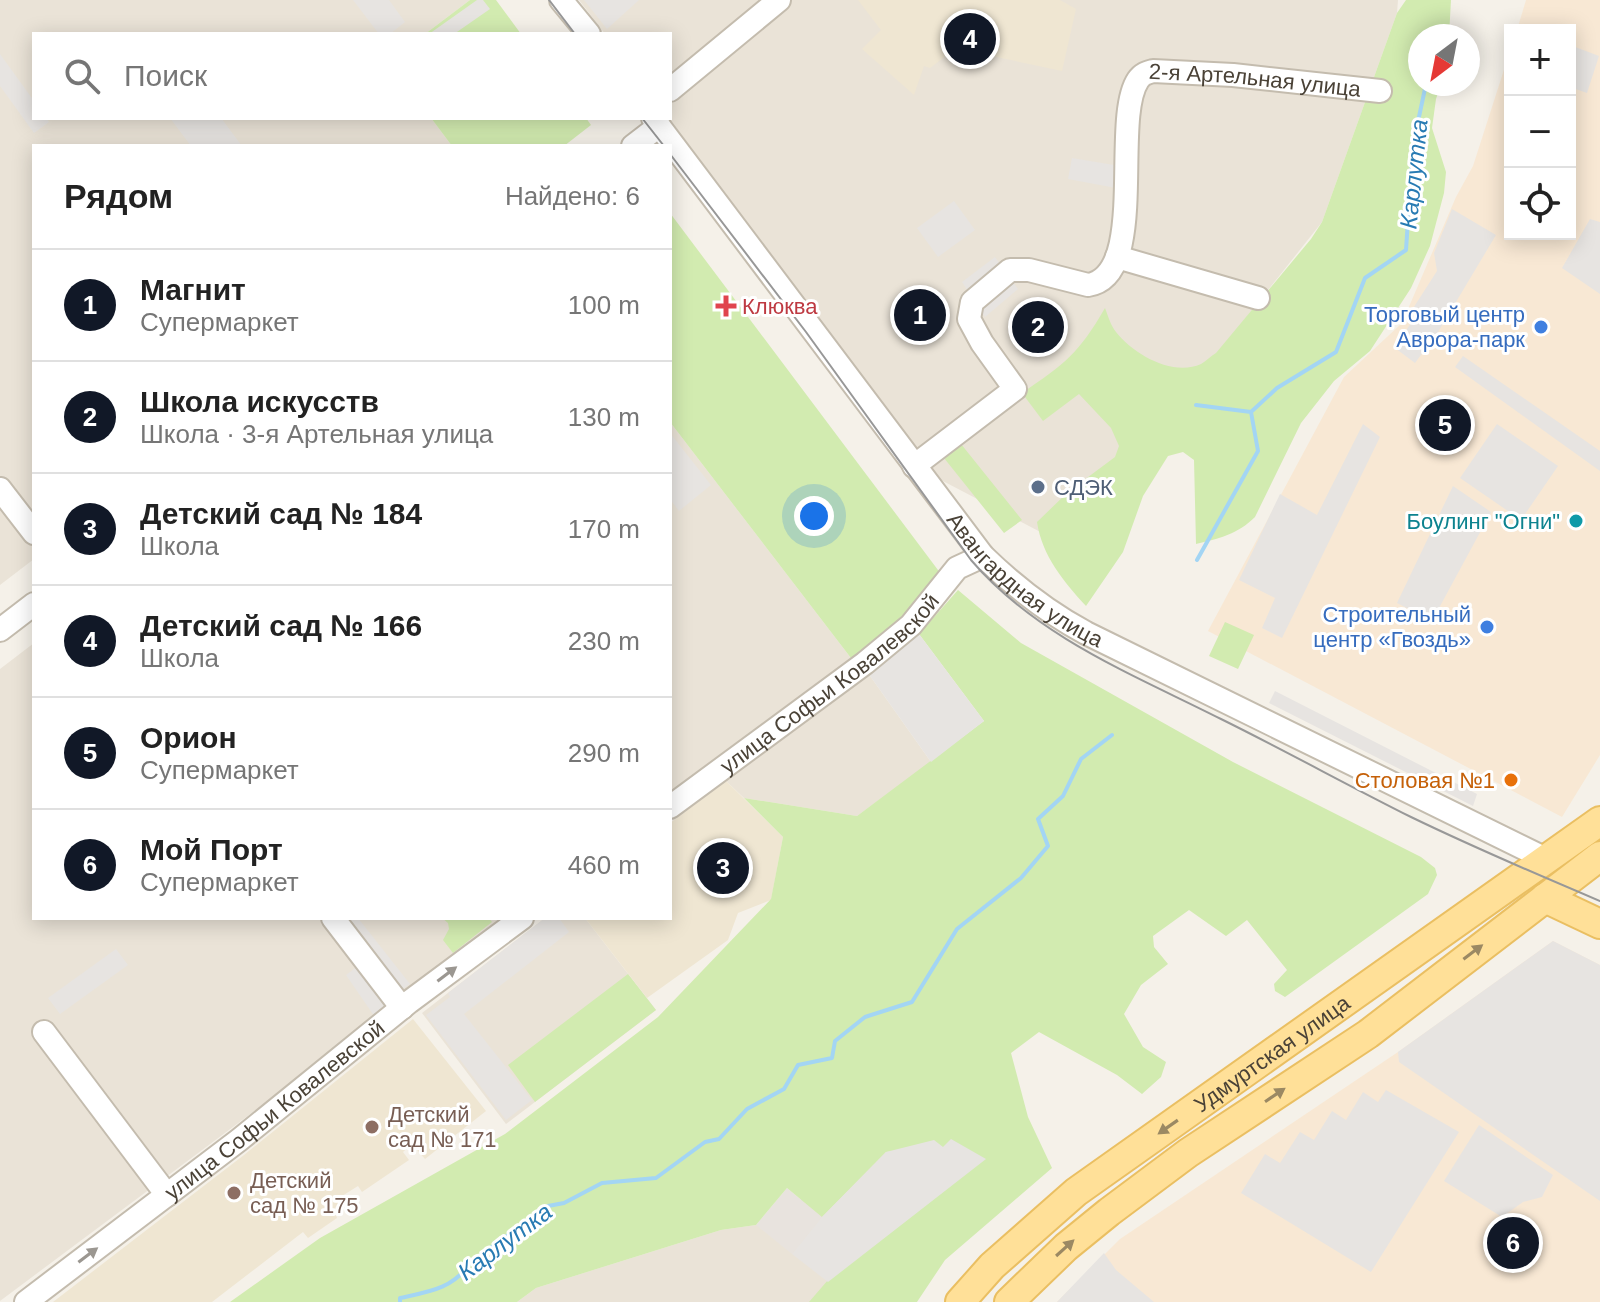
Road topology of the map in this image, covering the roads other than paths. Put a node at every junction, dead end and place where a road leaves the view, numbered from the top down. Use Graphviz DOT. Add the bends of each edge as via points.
graph roads {
  1 [pos="561,0"];
  2 [pos="779,0"];
  3 [pos="587,32"];
  4 [pos="672,88"];
  5 [pos="1380,91"];
  6 [pos="656,122"];
  7 [pos="635,144"];
  8 [pos="1117,257"];
  9 [pos="1258,298"];
  10 [pos="914,466"];
  11 [pos="0,489"];
  12 [pos="32,530"];
  13 [pos="983,556"];
  14 [pos="32,606"];
  15 [pos="0,630"];
  16 [pos="672,806"];
  17 [pos="1600,821"];
  18 [pos="1546,859"];
  19 [pos="1594,870"];
  20 [pos="1545,898"];
  21 [pos="335,920"];
  22 [pos="519,920"];
  23 [pos="1600,924"];
  24 [pos="1415,952"];
  25 [pos="1435,980"];
  26 [pos="402,1008"];
  27 [pos="44,1032"];
  28 [pos="167,1195"];
  29 [pos="26,1302"];
  30 [pos="960,1302"];
  31 [pos="1009,1302"];
  1 -- 3 [label="street"];
  2 -- 4 [label="street"];
  5 -- 8 [label="street, 2-я Артельная улица" via="1233,75 1143,74 1131,97 1125,226"];
  6 -- 7 [label="street"];
  6 -- 10 [label="street, Авангардная улица"];
  8 -- 9 [label="street"];
  8 -- 10 [label="street" via="1105,278 1088,285 1010,270 972,302 969,319 1015,389"];
  10 -- 13 [label="street, Авангардная улица"];
  11 -- 12 [label="street"];
  13 -- 16 [label="street, улица Софьи Ковалевской" via="957,568 911,625 865,663"];
  13 -- 18 [label="street, Авангардная улица" via="1049,614"];
  14 -- 15 [label="street"];
  17 -- 18 [label="main road, Удмуртская улица"];
  18 -- 19 [label="main road"];
  18 -- 20 [label="main road"];
  18 -- 24 [label="main road, Удмуртская улица"];
  19 -- 20 [label="main road, Удмуртская улица"];
  20 -- 23 [label="main road"];
  25 -- 20 [label="main road, Удмуртская улица, one-way"];
  21 -- 26 [label="street"];
  26 -- 22 [label="street, улица Софьи Ковалевской, one-way"];
  24 -- 25 [label="main road" via="1429,956"];
  24 -- 30 [label="main road, Удмуртская улица, one-way" via="1076,1192 992,1266"];
  31 -- 25 [label="main road, Удмуртская улица, one-way" via="1109,1212 1368,1034"];
  26 -- 28 [label="street, улица Софьи Ковалевской"];
  27 -- 28 [label="street"];
  29 -- 28 [label="street, улица Софьи Ковалевской, one-way"];
}
